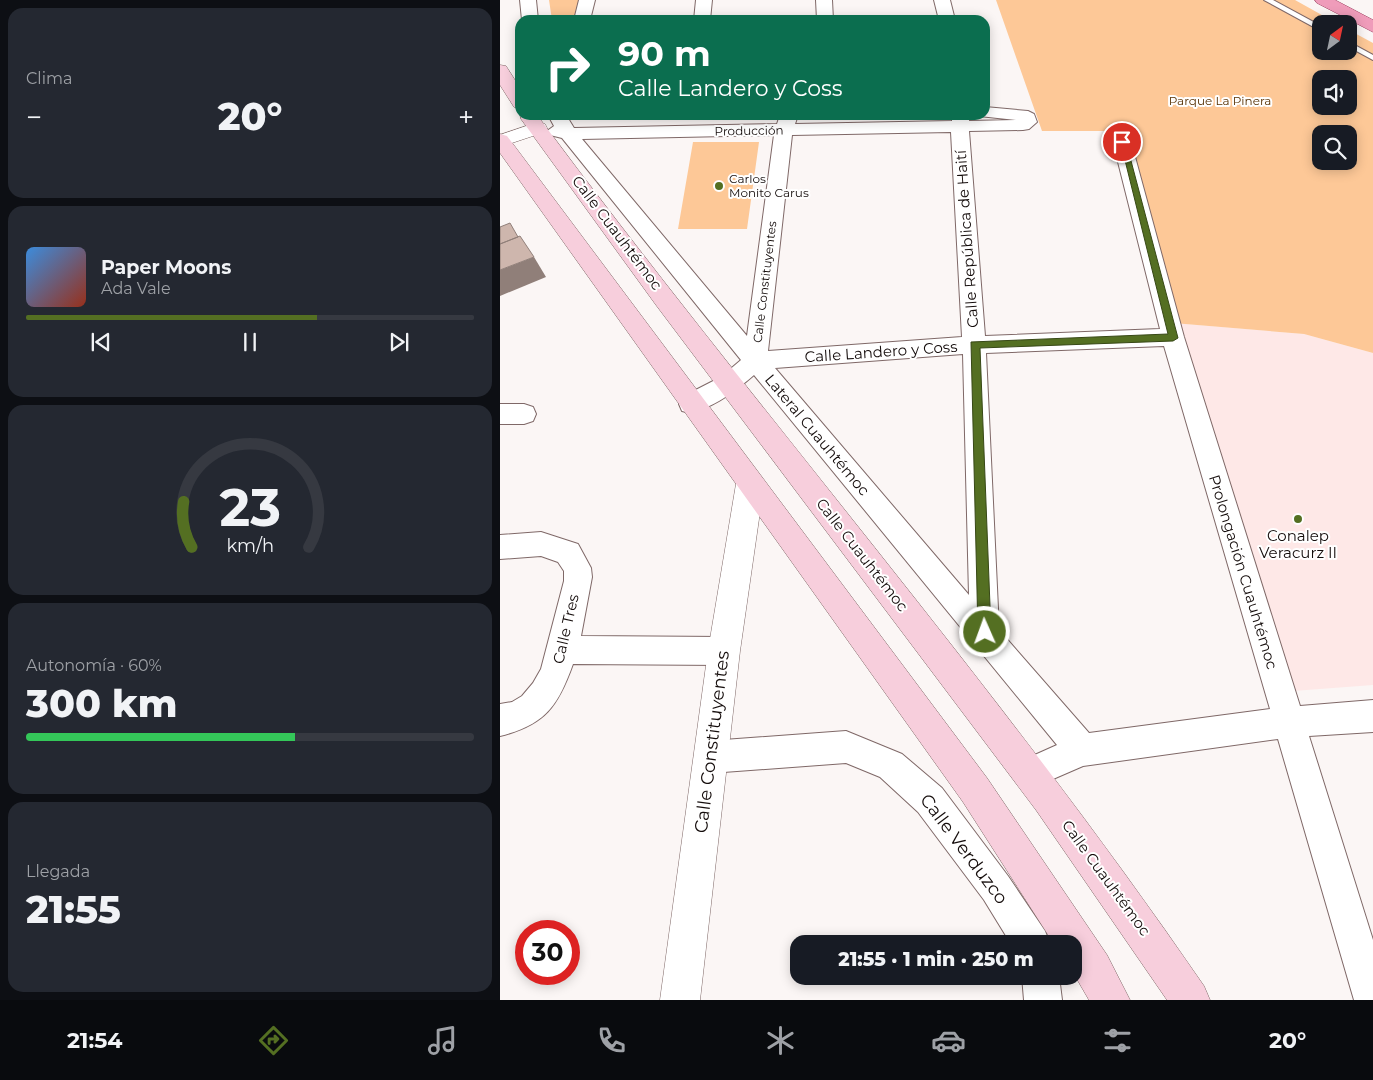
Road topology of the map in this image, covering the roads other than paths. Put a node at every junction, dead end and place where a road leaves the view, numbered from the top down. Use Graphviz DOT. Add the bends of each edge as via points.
graph roads {
  1 [pos="528,0"];
  2 [pos="587,0"];
  3 [pos="704,0"];
  4 [pos="824,0"];
  5 [pos="942,0"];
  6 [pos="1268,0"];
  7 [pos="1323,0"];
  8 [pos="530,15"];
  9 [pos="583,15"];
  10 [pos="702,15"];
  11 [pos="825,15"];
  12 [pos="946,15"];
  13 [pos="1312,24"];
  14 [pos="1373,27"];
  15 [pos="1358,49"];
  16 [pos="1373,58"];
  17 [pos="500,70"];
  18 [pos="515,95"];
  19 [pos="990,112"];
  20 [pos="552,120"];
  21 [pos="960,121"];
  22 [pos="786,123"];
  23 [pos="500,141"];
  24 [pos="1122,142"];
  25 [pos="1173,338"];
  26 [pos="974,345"];
  27 [pos="755,361"];
  28 [pos="729,383"];
  29 [pos="691,404"];
  30 [pos="500,414"];
  31 [pos="524,414"];
  32 [pos="750,484"];
  33 [pos="500,547"];
  34 [pos="985,632"];
  35 [pos="564,650"];
  36 [pos="724,651"];
  37 [pos="1373,716"];
  38 [pos="500,720"];
  39 [pos="1288,722"];
  40 [pos="1082,750"];
  41 [pos="710,757"];
  42 [pos="1030,773"];
  43 [pos="1026,935"];
  44 [pos="1041,985"];
  45 [pos="680,1000"];
  46 [pos="1043,1000"];
  47 [pos="1110,1000"];
  48 [pos="1190,1000"];
  49 [pos="1373,1000"];
  1 -- 8 [label="street"];
  2 -- 9 [label="street"];
  3 -- 10 [label="street"];
  4 -- 11 [label="street"];
  5 -- 12 [label="street"];
  6 -- 13 [label="lane"];
  7 -- 14 [label="main road"];
  15 -- 16 [label="lane"];
  17 -- 18 [label="main road"];
  19 -- 21 [label="street, Producción" via="1022,115 1028,118 1028,122 1023,125"];
  20 -- 22 [label="street, Producción"];
  20 -- 23 [label="street"];
  20 -- 27 [label="street, Lateral Cuauhtémoc"];
  20 -- 28 [label="main road, Calle Cuauhtémoc"];
  21 -- 22 [label="street, Producción"];
  21 -- 26 [label="street, Calle República de Haití"];
  22 -- 27 [label="street, Calle Constituyentes"];
  23 -- 29 [label="main road"];
  24 -- 25 [label="street, Prolongación Cuauhtémoc"];
  25 -- 26 [label="street, Calle Landero y Coss"];
  25 -- 39 [label="street, Prolongación Cuauhtémoc"];
  26 -- 27 [label="street, Calle Landero y Coss"];
  26 -- 34 [label="street, Calle República de Haití"];
  27 -- 28 [label="street"];
  27 -- 34 [label="street, Lateral Cuauhtémoc"];
  28 -- 29 [label="street"];
  28 -- 42 [label="main road, Calle Cuauhtémoc"];
  29 -- 32 [label="main road"];
  30 -- 31 [label="street"];
  32 -- 36 [label="street, Calle Constituyentes"];
  32 -- 47 [label="main road" via="975,790"];
  33 -- 35 [label="street, Calle Tres" via="541,544 568,553 578,573"];
  34 -- 40 [label="street, Lateral Cuauhtémoc"];
  35 -- 36 [label="street"];
  35 -- 38 [label="street, Calle Tres" via="553,680 537,702 514,720"];
  36 -- 41 [label="street, Calle Constituyentes"];
  37 -- 39 [label="street"];
  39 -- 40 [label="street"];
  39 -- 49 [label="street, Prolongación Cuauhtémoc"];
  40 -- 42 [label="street"];
  41 -- 43 [label="street, Calle Verduzco" via="846,747 891,765 930,800 996,888"];
  41 -- 45 [label="street, Calle Constituyentes"];
  42 -- 48 [label="main road, Calle Cuauhtémoc" via="1144,929"];
  44 -- 46 [label="street"];
}
